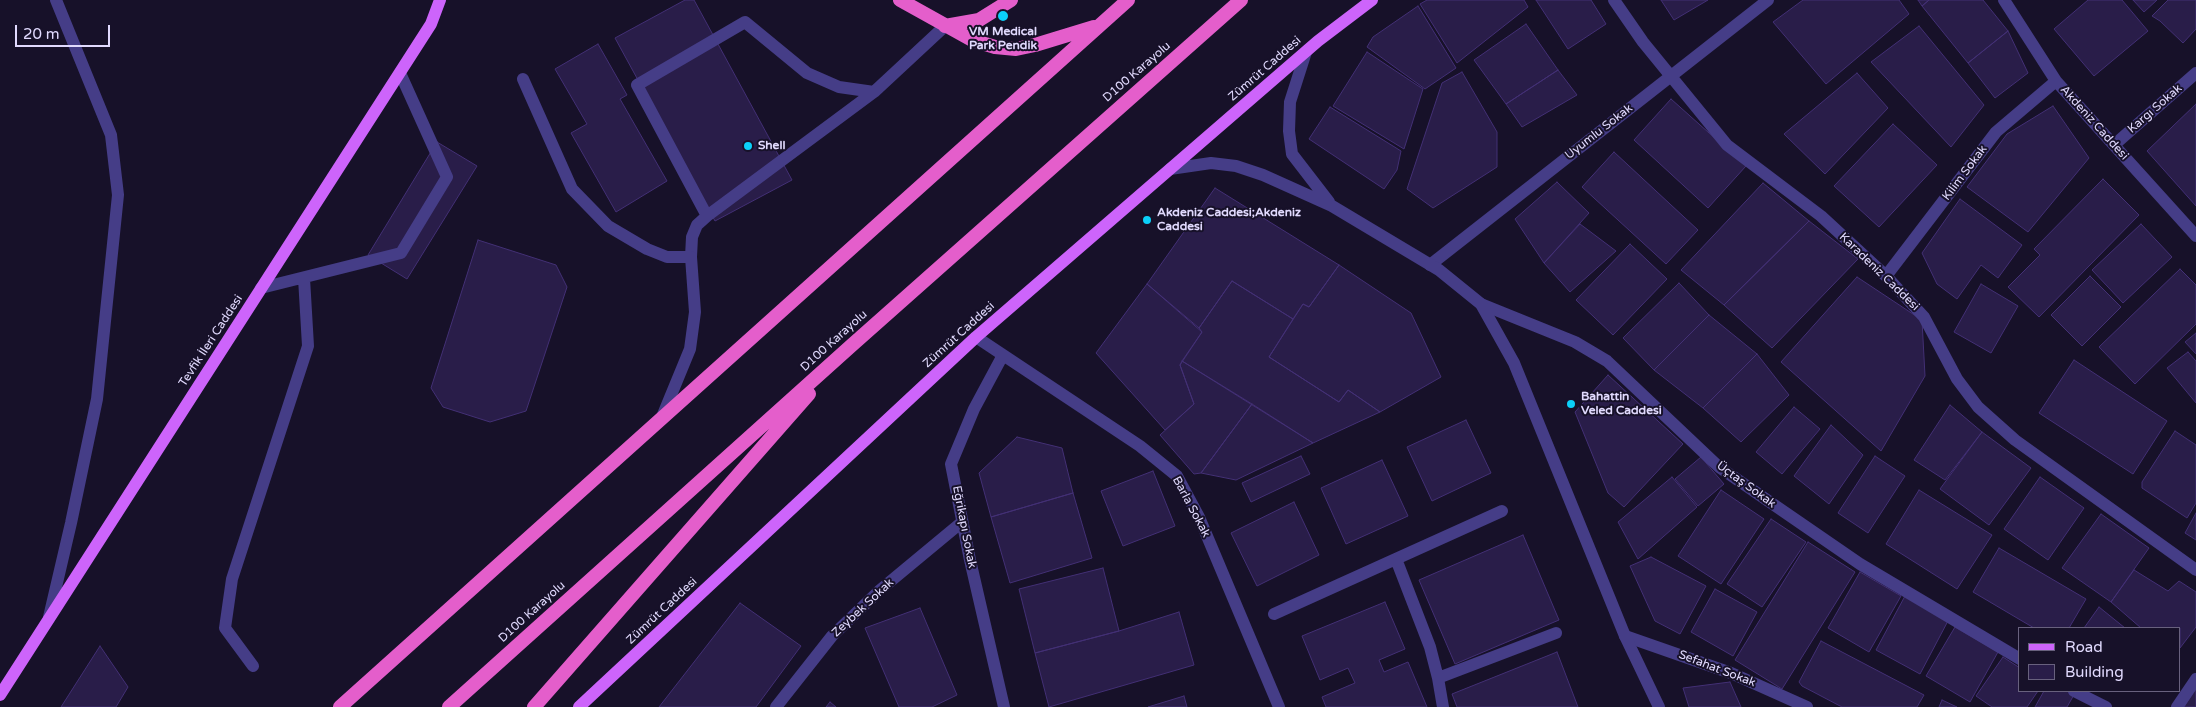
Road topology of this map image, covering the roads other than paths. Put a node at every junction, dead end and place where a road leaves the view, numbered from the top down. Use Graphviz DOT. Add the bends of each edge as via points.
graph roads {
  1 [pos="56,0"];
  2 [pos="440,0"];
  3 [pos="449,0"];
  4 [pos="900,0"];
  5 [pos="1011,0"];
  6 [pos="1128,0"];
  7 [pos="1241,0"];
  8 [pos="1372,0"];
  9 [pos="1614,0"];
  10 [pos="1768,0"];
  11 [pos="2004,0"];
  12 [pos="431,24"];
  13 [pos="1100,25"];
  14 [pos="945,26"];
  15 [pos="1306,52"];
  16 [pos="400,73"];
  17 [pos="2196,73"];
  18 [pos="1671,76"];
  19 [pos="523,79"];
  20 [pos="2056,81"];
  21 [pos="874,92"];
  22 [pos="2114,145"];
  23 [pos="1170,169"];
  24 [pos="1332,206"];
  25 [pos="707,216"];
  26 [pos="2196,236"];
  27 [pos="691,257"];
  28 [pos="1430,265"];
  29 [pos="1886,276"];
  30 [pos="304,278"];
  31 [pos="261,288"];
  32 [pos="1481,304"];
  33 [pos="976,337"];
  34 [pos="852,345"];
  35 [pos="1003,355"];
  36 [pos="662,418"];
  37 [pos="1502,510"];
  38 [pos="962,522"];
  39 [pos="1396,559"];
  40 [pos="2196,570"];
  41 [pos="1274,614"];
  42 [pos="48,621"];
  43 [pos="1556,634"];
  44 [pos="1625,636"];
  45 [pos="2018,658"];
  46 [pos="252,666"];
  47 [pos="1438,678"];
  48 [pos="2196,679"];
  49 [pos="2076,692"];
  50 [pos="0,696"];
  51 [pos="340,707"];
  52 [pos="448,707"];
  53 [pos="534,707"];
  54 [pos="579,707"];
  55 [pos="776,707"];
  56 [pos="1004,707"];
  57 [pos="1278,707"];
  58 [pos="1443,707"];
  59 [pos="1659,707"];
  60 [pos="1807,707"];
  61 [pos="2106,707"];
  62 [pos="2176,707"];
  1 -- 42 [label="street" via="112,135 118,195 97,399"];
  2 -- 12 [label="main road, Tevfik İleri Caddesi"];
  3 -- 12 [label="main road"];
  4 -- 14 [label="highway"];
  5 -- 14 [label="highway" via="979,20"];
  6 -- 13 [label="highway"];
  7 -- 34 [label="highway, D100 Karayolu"];
  8 -- 15 [label="main road, Zümrüt Caddesi"];
  9 -- 18 [label="street, Karadeniz Caddesi"];
  10 -- 18 [label="street, Uyumlu Sokak"];
  11 -- 20 [label="street, Akdeniz Caddesi"];
  12 -- 16 [label="main road, Tevfik İleri Caddesi"];
  13 -- 14 [label="highway" via="1016,49 972,40"];
  13 -- 36 [label="highway"];
  14 -- 21 [label="street"];
  15 -- 23 [label="main road, Zümrüt Caddesi"];
  15 -- 24 [label="street" via="1290,102 1292,154"];
  16 -- 30 [label="street" via="447,177 402,252"];
  16 -- 31 [label="main road, Tevfik İleri Caddesi"];
  17 -- 22 [label="street, Kargı Sokak"];
  18 -- 28 [label="street, Uyumlu Sokak"];
  18 -- 29 [label="street, Karadeniz Caddesi" via="1727,145 1821,216"];
  19 -- 27 [label="street" via="572,189 608,226 647,250 667,257"];
  20 -- 22 [label="street, Akdeniz Caddesi"];
  20 -- 29 [label="street, Kilim Sokak" via="1996,132"];
  21 -- 25 [label="street"];
  21 -- 25 [label="street" via="838,87 807,73 745,22 637,86"];
  22 -- 26 [label="street, Akdeniz Caddesi"];
  23 -- 24 [label="street" via="1211,163 1236,166"];
  23 -- 33 [label="main road, Zümrüt Caddesi"];
  24 -- 28 [label="street"];
  25 -- 27 [label="street" via="697,225 692,237"];
  27 -- 36 [label="street" via="695,312 690,349"];
  28 -- 32 [label="street"];
  29 -- 40 [label="street, Karadeniz Caddesi" via="1924,316 1957,379 1978,407 2016,440"];
  30 -- 31 [label="street"];
  30 -- 46 [label="street" via="308,346 232,579 225,628"];
  31 -- 42 [label="main road, Tevfik İleri Caddesi"];
  32 -- 44 [label="street" via="1514,363"];
  32 -- 45 [label="street, Üçtaş Sokak" via="1575,342 1607,362 1719,467 1860,564"];
  33 -- 35 [label="street, Barla Sokak"];
  33 -- 54 [label="main road, Zümrüt Caddesi"];
  34 -- 52 [label="highway, D100 Karayolu"];
  34 -- 53 [label="highway"];
  35 -- 38 [label="street, Eğrikapı Sokak" via="974,409 951,464"];
  35 -- 57 [label="street, Barla Sokak" via="1140,446 1177,476 1199,517"];
  36 -- 51 [label="highway"];
  37 -- 39 [label="street"];
  38 -- 55 [label="street, Zeybek Sokak" via="880,590 832,636"];
  38 -- 56 [label="street, Eğrikapı Sokak"];
  39 -- 41 [label="street"];
  39 -- 47 [label="street" via="1430,647"];
  42 -- 50 [label="main road, Tevfik İleri Caddesi"];
  43 -- 47 [label="street"];
  44 -- 59 [label="street"];
  44 -- 60 [label="street, Sefahat Sokak" via="1731,672"];
  47 -- 58 [label="street"];
  48 -- 62 [label="street"];
  49 -- 61 [label="street"];
}
